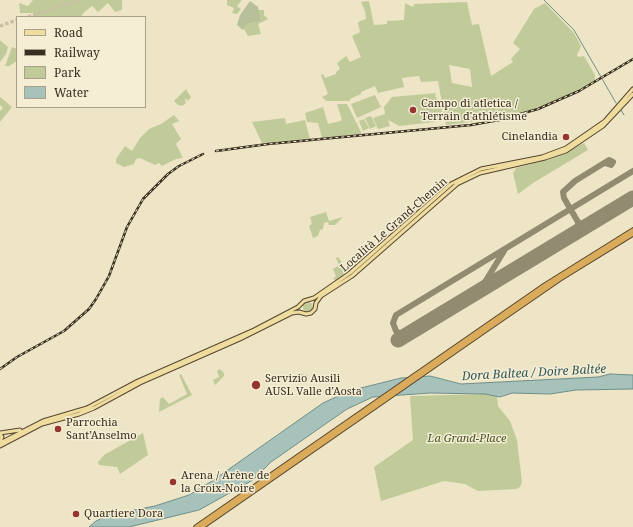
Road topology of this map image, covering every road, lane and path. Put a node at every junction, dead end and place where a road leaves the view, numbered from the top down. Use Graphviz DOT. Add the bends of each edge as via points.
graph roads {
  1 [pos="633,89"];
  2 [pos="633,94"];
  3 [pos="618,109"];
  4 [pos="633,230"];
  5 [pos="633,235"];
  6 [pos="310,300"];
  7 [pos="315,305"];
  8 [pos="300,306"];
  9 [pos="302,312"];
  10 [pos="481,331"];
  11 [pos="146,379"];
  12 [pos="346,424"];
  13 [pos="29,427"];
  14 [pos="0,434"];
  15 [pos="0,443"];
  16 [pos="196,527"];
  17 [pos="202,527"];
  1 -- 3 [label="main road"];
  2 -- 3 [label="main road"];
  3 -- 6 [label="main road, Località Le Grand-Chemin" via="589,134 558,152 481,169 451,184 354,270"];
  3 -- 7 [label="main road, Località Le Grand-Chemin" via="599,129 566,151 480,172 457,184 352,276 321,296"];
  4 -- 10 [label="highway" via="545,285"];
  5 -- 10 [label="highway"];
  6 -- 7 [label="main road"];
  6 -- 8 [label="main road, Località Le Grand-Chemin" via="305,300"];
  7 -- 9 [label="main road, Località Le Grand-Chemin" via="311,313"];
  8 -- 9 [label="main road"];
  8 -- 11 [label="main road, Località Le Grand-Chemin"];
  9 -- 11 [label="main road, Località Le Grand-Chemin" via="292,314"];
  10 -- 12 [label="highway"];
  11 -- 13 [label="main road" via="87,408"];
  11 -- 15 [label="main road" via="85,412 38,425"];
  12 -- 16 [label="highway"];
  12 -- 17 [label="highway"];
  13 -- 14 [label="main road"];
  13 -- 15 [label="main road"];
  14 -- 15 [label="main road"];
}
